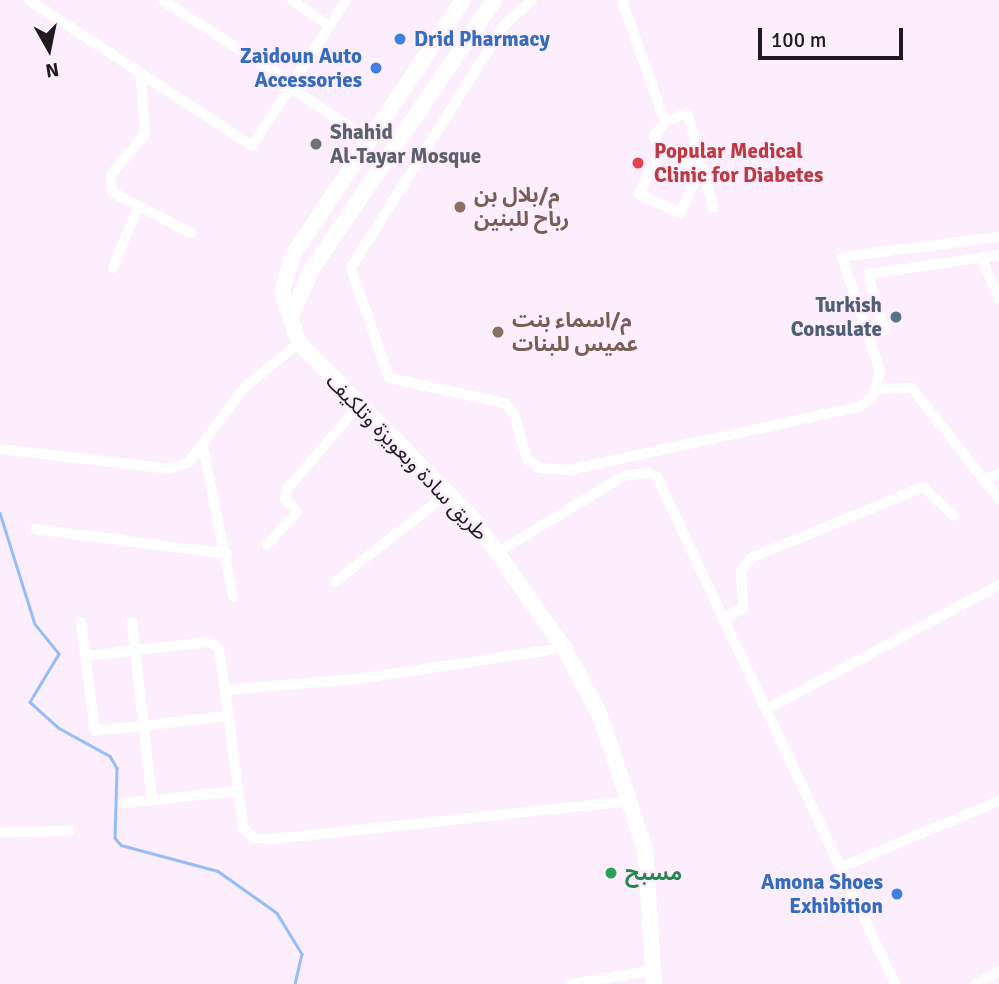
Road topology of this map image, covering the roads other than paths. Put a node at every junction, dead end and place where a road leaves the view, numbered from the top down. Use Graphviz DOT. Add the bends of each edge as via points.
graph roads {
  1 [pos="29,0"];
  2 [pos="162,0"];
  3 [pos="291,0"];
  4 [pos="346,0"];
  5 [pos="463,0"];
  6 [pos="494,0"];
  7 [pos="532,0"];
  8 [pos="622,0"];
  9 [pos="329,25"];
  10 [pos="427,58"];
  11 [pos="446,69"];
  12 [pos="141,73"];
  13 [pos="292,85"];
  14 [pos="664,121"];
  15 [pos="373,143"];
  16 [pos="660,151"];
  17 [pos="700,170"];
  18 [pos="713,207"];
  19 [pos="137,209"];
  20 [pos="191,233"];
  21 [pos="308,234"];
  22 [pos="999,237"];
  23 [pos="325,250"];
  24 [pos="999,255"];
  25 [pos="981,257"];
  26 [pos="113,268"];
  27 [pos="999,298"];
  28 [pos="289,321"];
  29 [pos="884,330"];
  30 [pos="299,343"];
  31 [pos="877,389"];
  32 [pos="358,406"];
  33 [pos="203,447"];
  34 [pos="0,449"];
  35 [pos="999,474"];
  36 [pos="985,480"];
  37 [pos="447,494"];
  38 [pos="999,499"];
  39 [pos="954,516"];
  40 [pos="35,529"];
  41 [pos="267,545"];
  42 [pos="498,552"];
  43 [pos="227,554"];
  44 [pos="335,582"];
  45 [pos="999,584"];
  46 [pos="233,596"];
  47 [pos="723,620"];
  48 [pos="80,622"];
  49 [pos="132,622"];
  50 [pos="564,648"];
  51 [pos="134,650"];
  52 [pos="85,656"];
  53 [pos="225,690"];
  54 [pos="767,709"];
  55 [pos="228,716"];
  56 [pos="143,726"];
  57 [pos="238,791"];
  58 [pos="152,800"];
  59 [pos="629,801"];
  60 [pos="999,801"];
  61 [pos="124,803"];
  62 [pos="69,831"];
  63 [pos="0,832"];
  64 [pos="841,867"];
  65 [pos="999,971"];
  66 [pos="654,977"];
  67 [pos="597,983"];
  68 [pos="572,984"];
  69 [pos="895,984"];
  70 [pos="976,984"];
  1 -- 12 [label="street"];
  2 -- 13 [label="street"];
  3 -- 9 [label="street"];
  4 -- 9 [label="street"];
  5 -- 10 [label="main road, طريق سادة وبعويزة وتلكيف"];
  6 -- 11 [label="main road"];
  7 -- 31 [label="street" via="504,25 354,256 354,286 389,378 505,403 514,414 527,459 559,472 849,411"];
  8 -- 14 [label="street"];
  9 -- 13 [label="street"];
  10 -- 11 [label="main road" via="434,70"];
  10 -- 15 [label="main road, طريق سادة وبعويزة وتلكيف"];
  11 -- 23 [label="main road"];
  12 -- 13 [label="street" via="252,146"];
  12 -- 19 [label="street" via="145,134 117,166 110,184 119,201"];
  13 -- 15 [label="street"];
  14 -- 16 [label="street" via="654,136"];
  14 -- 17 [label="street" via="687,113"];
  15 -- 21 [label="main road, طريق سادة وبعويزة وتلكيف"];
  16 -- 17 [label="street"];
  16 -- 17 [label="street" via="639,194 680,213"];
  17 -- 18 [label="street"];
  19 -- 20 [label="street"];
  19 -- 26 [label="street"];
  21 -- 23 [label="main road" via="312,250"];
  21 -- 28 [label="main road, طريق سادة وبعويزة وتلكيف" via="284,273"];
  22 -- 31 [label="street" via="842,257 878,361"];
  23 -- 28 [label="main road" via="299,291"];
  24 -- 25 [label="street"];
  25 -- 27 [label="street"];
  25 -- 29 [label="street" via="868,274"];
  28 -- 30 [label="main road, طريق سادة وبعويزة وتلكيف"];
  30 -- 32 [label="main road, طريق سادة وبعويزة وتلكيف"];
  30 -- 33 [label="street" via="245,387"];
  31 -- 36 [label="street" via="912,388"];
  32 -- 37 [label="main road, طريق سادة وبعويزة وتلكيف"];
  32 -- 41 [label="street" via="288,488 285,499 297,512"];
  33 -- 34 [label="street" via="189,462 169,469"];
  33 -- 43 [label="street"];
  35 -- 36 [label="street"];
  36 -- 38 [label="street"];
  37 -- 42 [label="main road, طريق سادة وبعويزة وتلكيف"];
  37 -- 44 [label="street"];
  39 -- 47 [label="street" via="923,487 751,558 741,571 743,608"];
  40 -- 43 [label="street"];
  42 -- 47 [label="street" via="624,476 648,472 657,477"];
  42 -- 50 [label="main road, طريق سادة وبعويزة وتلكيف"];
  43 -- 46 [label="street"];
  45 -- 54 [label="street"];
  47 -- 54 [label="street"];
  48 -- 52 [label="street"];
  49 -- 51 [label="street"];
  50 -- 53 [label="street" via="356,679"];
  50 -- 59 [label="main road, طريق سادة وبعويزة وتلكيف" via="599,713"];
  51 -- 52 [label="street"];
  51 -- 53 [label="street" via="216,644"];
  51 -- 56 [label="street"];
  52 -- 56 [label="street" via="94,731"];
  53 -- 55 [label="street"];
  54 -- 64 [label="street"];
  55 -- 56 [label="street"];
  55 -- 57 [label="street"];
  56 -- 58 [label="street"];
  57 -- 58 [label="street"];
  57 -- 59 [label="street" via="243,827 253,838 274,839"];
  58 -- 61 [label="street"];
  59 -- 66 [label="main road, طريق سادة وبعويزة وتلكيف" via="645,849"];
  60 -- 64 [label="street"];
  62 -- 63 [label="street"];
  64 -- 69 [label="street"];
  65 -- 70 [label="street"];
  66 -- 67 [label="street"];
  67 -- 68 [label="street"];
}
